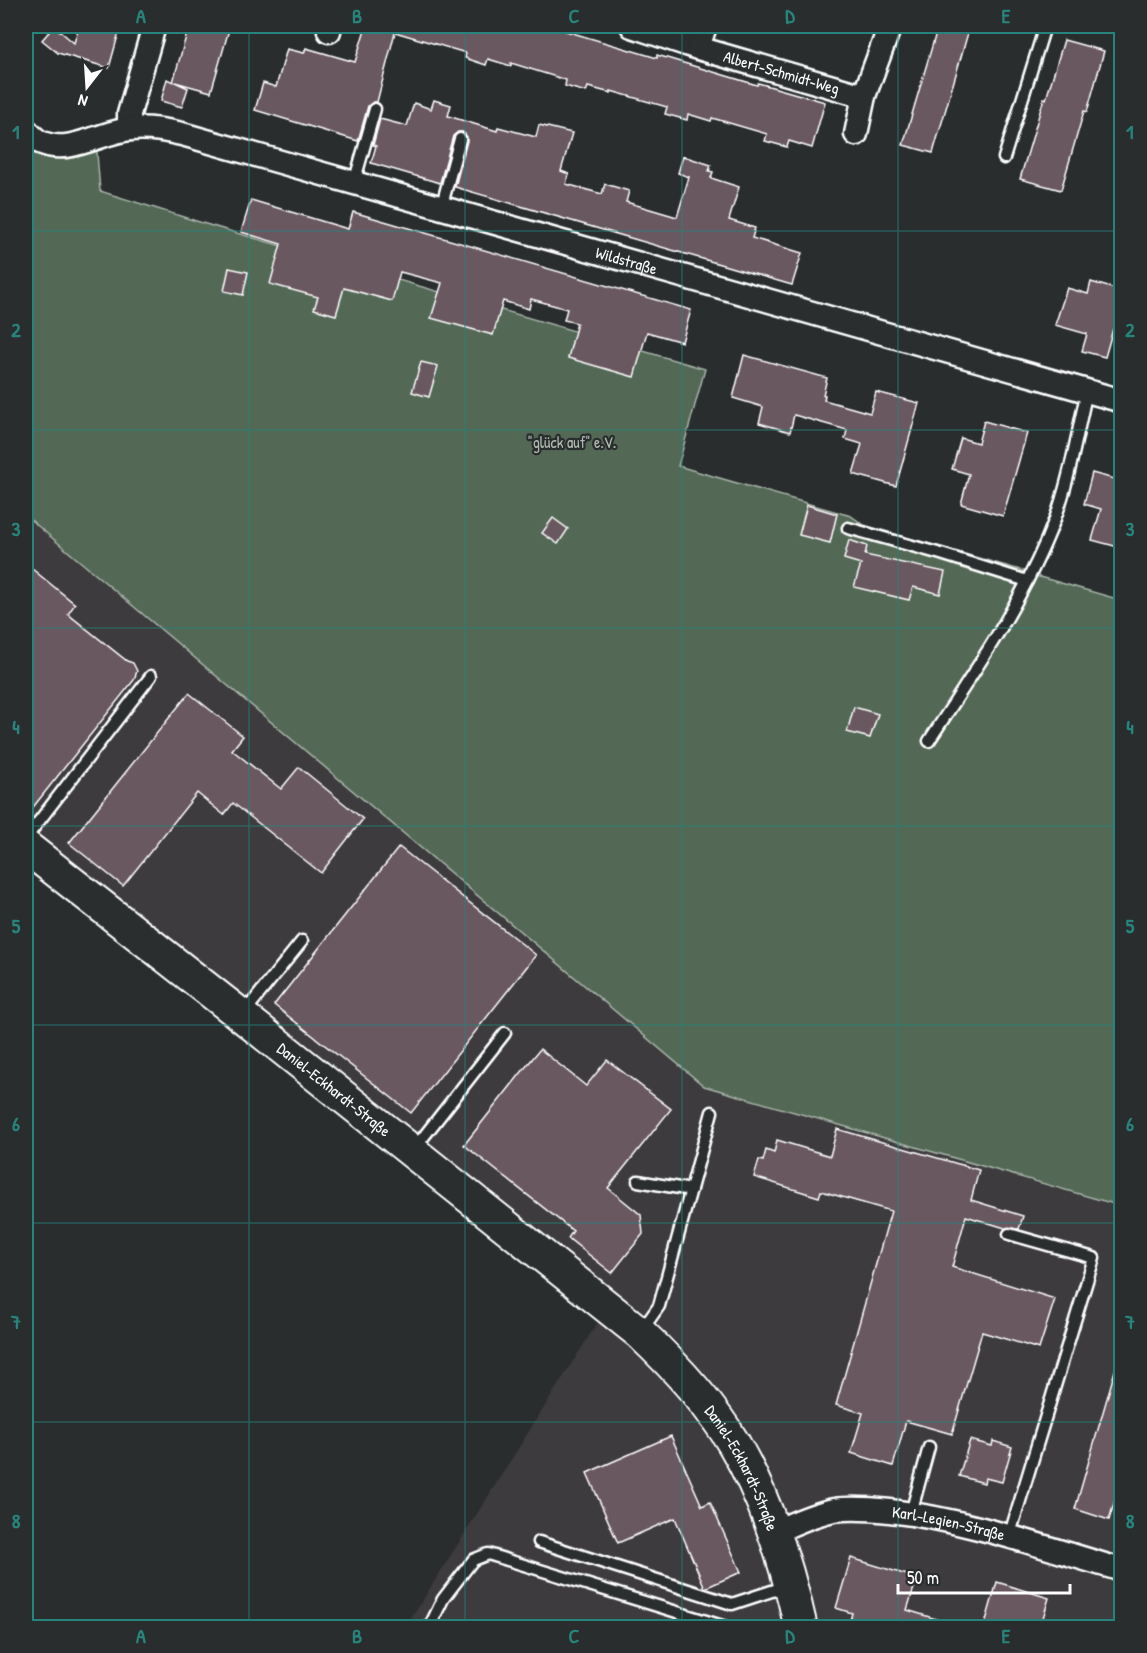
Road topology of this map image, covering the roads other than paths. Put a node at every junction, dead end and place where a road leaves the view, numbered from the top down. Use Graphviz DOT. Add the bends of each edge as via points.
graph roads {
  1 [pos="154,26"];
  2 [pos="632,26"];
  3 [pos="705,26"];
  4 [pos="890,26"];
  5 [pos="1044,26"];
  6 [pos="698,48"];
  7 [pos="864,96"];
  8 [pos="375,109"];
  9 [pos="129,129"];
  10 [pos="26,130"];
  11 [pos="856,134"];
  12 [pos="460,139"];
  13 [pos="1004,158"];
  14 [pos="354,183"];
  15 [pos="441,207"];
  16 [pos="1088,391"];
  17 [pos="1122,400"];
  18 [pos="848,528"];
  19 [pos="1026,581"];
  20 [pos="151,676"];
  21 [pos="929,741"];
  22 [pos="26,838"];
  23 [pos="26,847"];
  24 [pos="302,941"];
  25 [pos="242,1016"];
  26 [pos="505,1033"];
  27 [pos="712,1112"];
  28 [pos="412,1152"];
  29 [pos="638,1181"];
  30 [pos="691,1190"];
  31 [pos="1009,1234"];
  32 [pos="640,1333"];
  33 [pos="929,1448"];
  34 [pos="911,1513"];
  35 [pos="774,1532"];
  36 [pos="1009,1537"];
  37 [pos="539,1542"];
  38 [pos="1122,1570"];
  39 [pos="790,1585"];
  40 [pos="429,1628"];
  41 [pos="729,1628"];
  42 [pos="801,1628"];
  1 -- 9 [label="street" via="129,114"];
  2 -- 6 [label="street, Albert-Schmidt-Weg"];
  3 -- 6 [label="street"];
  4 -- 7 [label="street"];
  5 -- 13 [label="lane"];
  6 -- 7 [label="street, Albert-Schmidt-Weg"];
  7 -- 11 [label="street"];
  8 -- 14 [label="lane"];
  9 -- 10 [label="street, Wildstraße" via="66,146 39,141"];
  9 -- 14 [label="street, Wildstraße" via="155,128 182,134"];
  12 -- 15 [label="lane"];
  14 -- 15 [label="street, Wildstraße"];
  15 -- 16 [label="street, Wildstraße"];
  16 -- 17 [label="street, Wildstraße"];
  16 -- 19 [label="lane" via="1055,518"];
  18 -- 19 [label="lane"];
  19 -- 21 [label="lane" via="1010,615"];
  20 -- 22 [label="lane"];
  23 -- 25 [label="street, Daniel-Eckhardt-Straße"];
  24 -- 25 [label="lane"];
  25 -- 28 [label="street, Daniel-Eckhardt-Straße"];
  26 -- 28 [label="lane"];
  27 -- 30 [label="lane"];
  28 -- 32 [label="street, Daniel-Eckhardt-Straße"];
  29 -- 30 [label="lane"];
  30 -- 32 [label="lane" via="659,1306"];
  31 -- 36 [label="lane" via="1094,1258"];
  32 -- 35 [label="street, Daniel-Eckhardt-Straße" via="714,1414 743,1462"];
  33 -- 34 [label="lane"];
  34 -- 35 [label="street, Karl-Legien-Straße" via="835,1510"];
  34 -- 36 [label="street, Karl-Legien-Straße"];
  35 -- 39 [label="street, Daniel-Eckhardt-Straße"];
  36 -- 38 [label="street, Karl-Legien-Straße"];
  37 -- 39 [label="lane" via="732,1604"];
  39 -- 42 [label="street, Daniel-Eckhardt-Straße"];
  40 -- 41 [label="lane" via="443,1599 473,1560 488,1554"];
}
